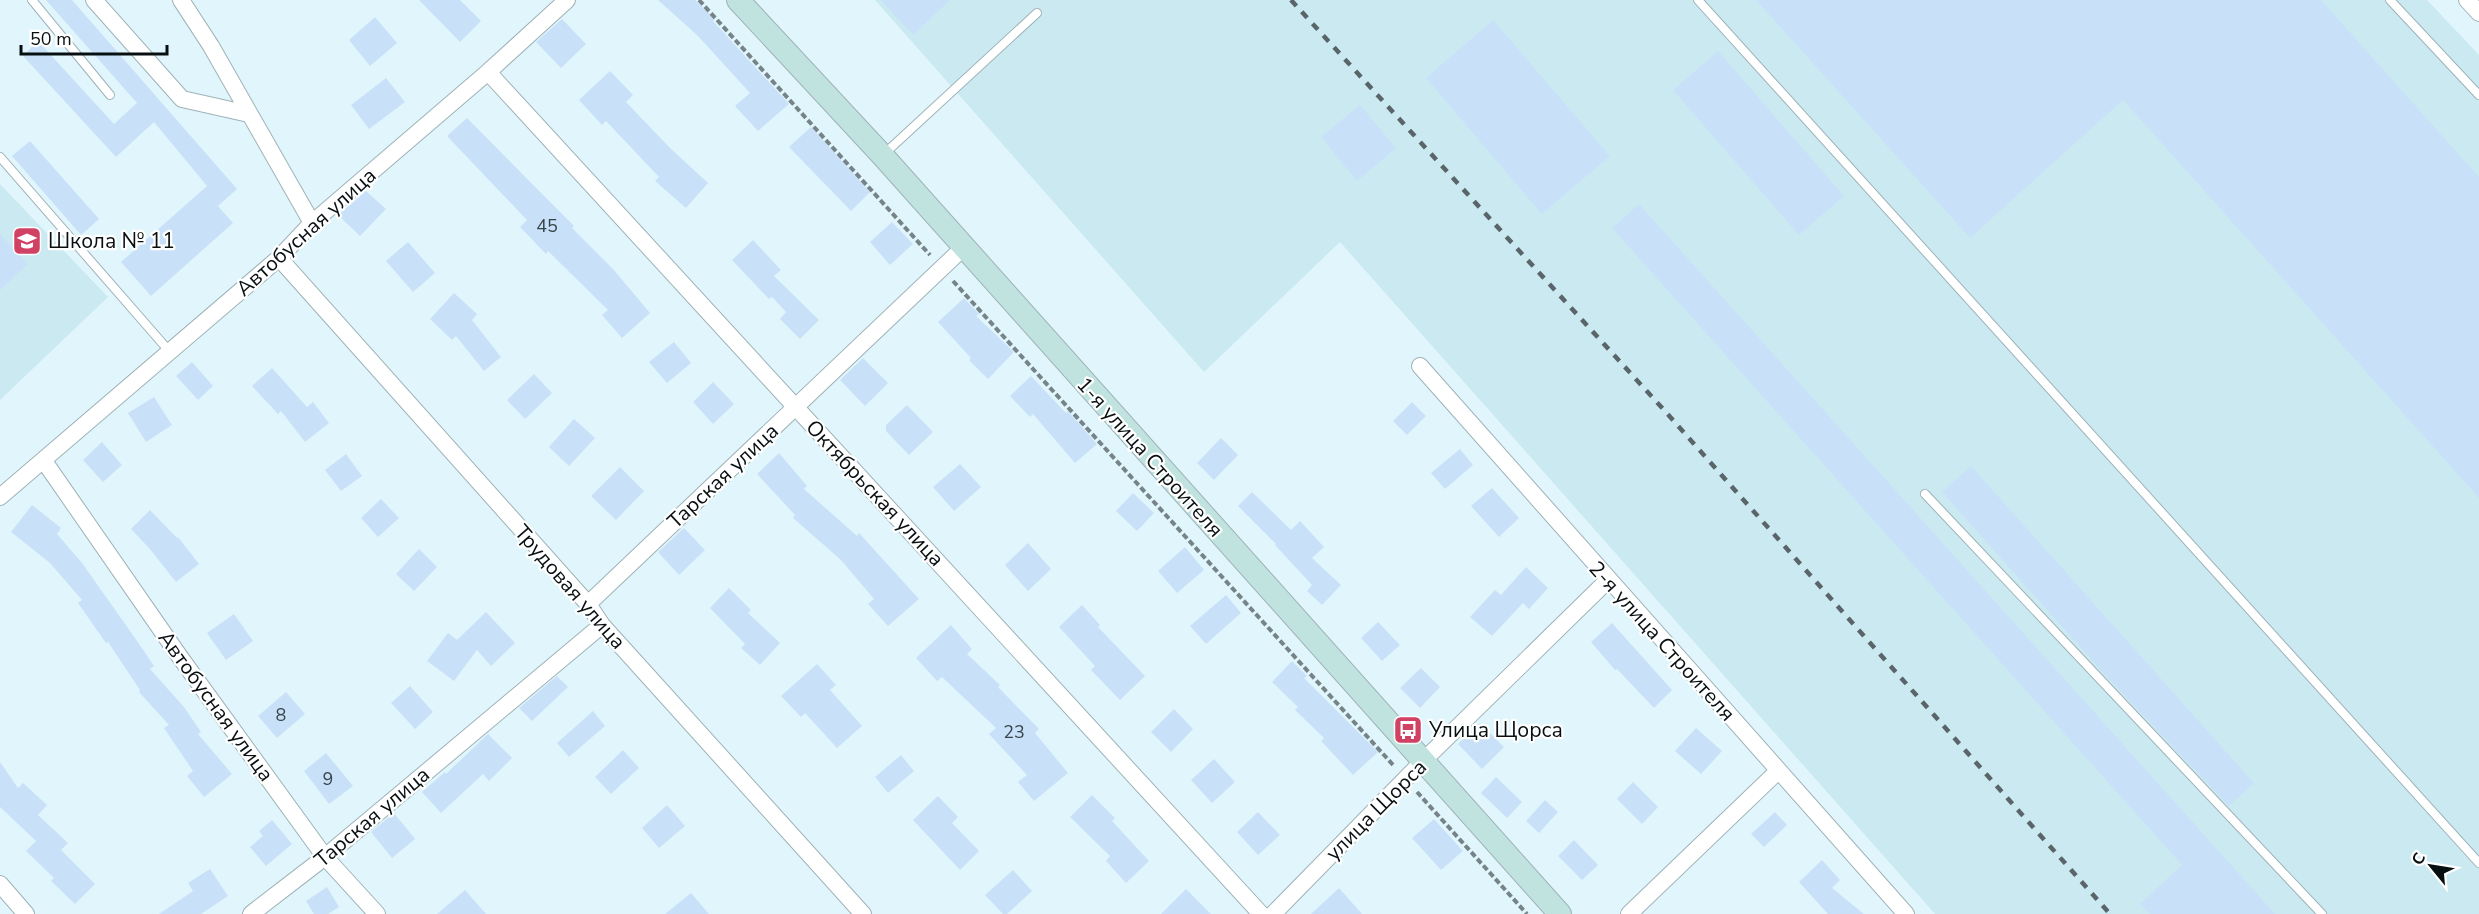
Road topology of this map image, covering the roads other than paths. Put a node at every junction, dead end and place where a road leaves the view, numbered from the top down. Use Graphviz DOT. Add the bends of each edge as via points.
graph roads {
  1 [pos="32,0"];
  2 [pos="94,0"];
  3 [pos="181,0"];
  4 [pos="567,0"];
  5 [pos="738,0"];
  6 [pos="1698,0"];
  7 [pos="2391,0"];
  8 [pos="2467,0"];
  9 [pos="2479,13"];
  10 [pos="1037,14"];
  11 [pos="488,72"];
  12 [pos="111,95"];
  13 [pos="2479,95"];
  14 [pos="249,114"];
  15 [pos="882,155"];
  16 [pos="0,157"];
  17 [pos="312,223"];
  18 [pos="963,248"];
  19 [pos="279,258"];
  20 [pos="170,352"];
  21 [pos="1420,366"];
  22 [pos="796,407"];
  23 [pos="44,462"];
  24 [pos="1925,494"];
  25 [pos="0,497"];
  26 [pos="1608,580"];
  27 [pos="588,604"];
  28 [pos="602,625"];
  29 [pos="1422,762"];
  30 [pos="1778,771"];
  31 [pos="325,857"];
  32 [pos="2479,863"];
  33 [pos="0,884"];
  34 [pos="26,914"];
  35 [pos="251,914"];
  36 [pos="377,914"];
  37 [pos="863,914"];
  38 [pos="1261,914"];
  39 [pos="1273,914"];
  40 [pos="1560,914"];
  41 [pos="1629,914"];
  42 [pos="1906,914"];
  43 [pos="2322,914"];
  1 -- 12 [label="lane"];
  2 -- 14 [label="street" via="182,99"];
  3 -- 14 [label="street"];
  4 -- 11 [label="street, Автобусная улица"];
  5 -- 15 [label="street, 1-я улица Строителя"];
  6 -- 32 [label="lane"];
  7 -- 13 [label="lane"];
  8 -- 9 [label="street"];
  10 -- 15 [label="lane"];
  11 -- 17 [label="street, Автобусная улица"];
  11 -- 22 [label="street, Октябрьская улица"];
  14 -- 17 [label="street"];
  15 -- 18 [label="street, 1-я улица Строителя"];
  16 -- 20 [label="lane"];
  17 -- 19 [label="street, Автобусная улица"];
  18 -- 22 [label="street, Тарская улица"];
  18 -- 29 [label="street, 1-я улица Строителя"];
  19 -- 20 [label="street, Автобусная улица"];
  19 -- 27 [label="street, Трудовая улица"];
  20 -- 23 [label="street, Автобусная улица"];
  21 -- 26 [label="street, 2-я улица Строителя"];
  22 -- 27 [label="street, Тарская улица"];
  22 -- 38 [label="street, Октябрьская улица"];
  23 -- 25 [label="street, Автобусная улица"];
  23 -- 31 [label="street, Автобусная улица"];
  24 -- 43 [label="lane"];
  26 -- 29 [label="street, улица Щорса"];
  26 -- 30 [label="street, 2-я улица Строителя"];
  27 -- 28 [label="street, Трудовая улица"];
  28 -- 31 [label="street, Тарская улица"];
  28 -- 37 [label="street, Трудовая улица"];
  29 -- 39 [label="street, улица Щорса"];
  29 -- 40 [label="street, 1-я улица Строителя"];
  30 -- 41 [label="street"];
  30 -- 42 [label="street, 2-я улица Строителя"];
  31 -- 35 [label="street, Тарская улица"];
  31 -- 36 [label="street, Автобусная улица"];
  33 -- 34 [label="street"];
}
